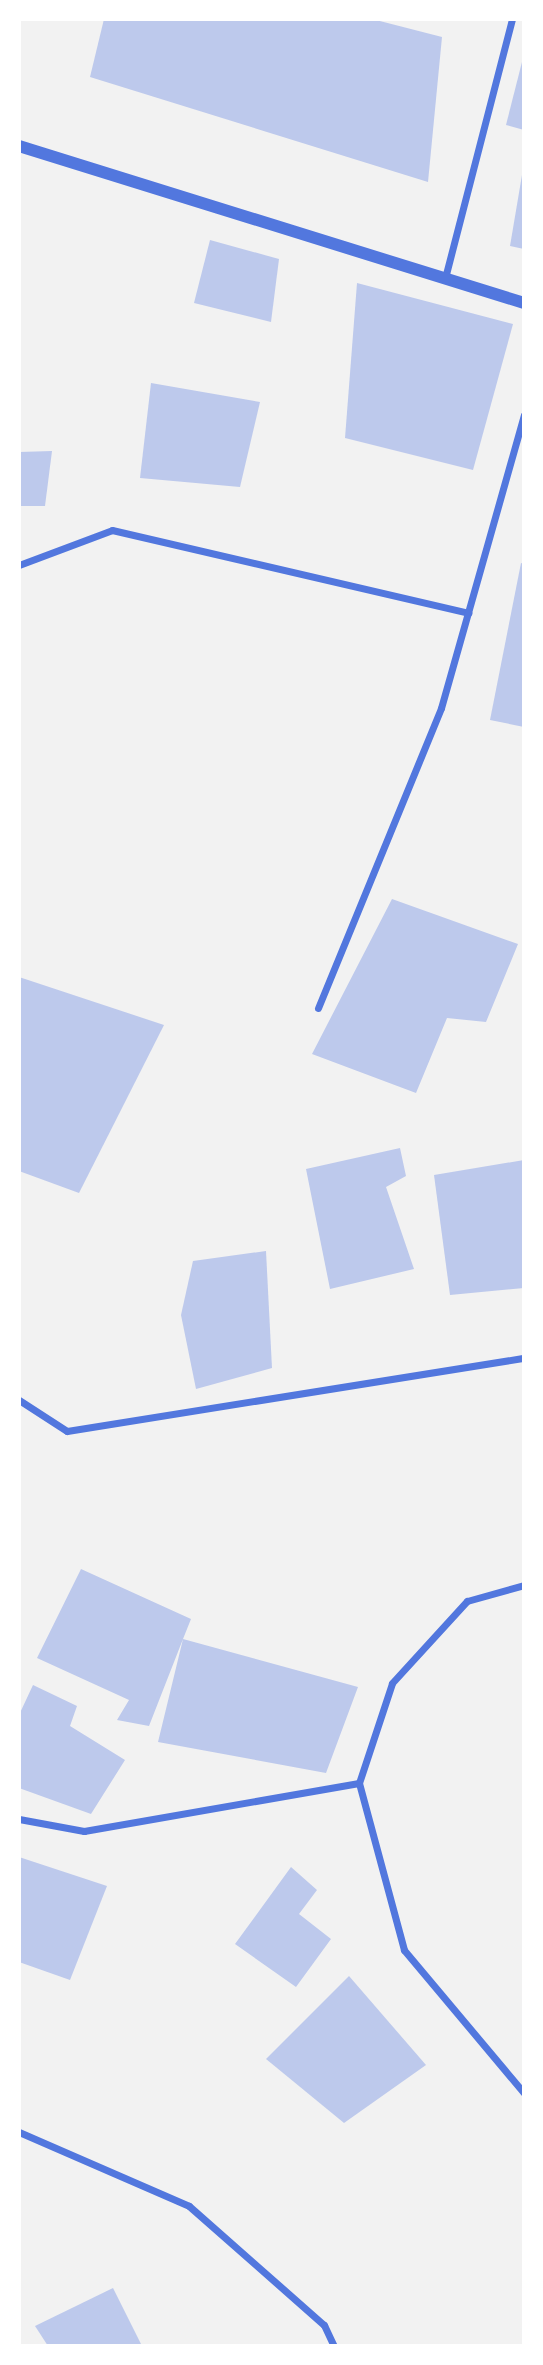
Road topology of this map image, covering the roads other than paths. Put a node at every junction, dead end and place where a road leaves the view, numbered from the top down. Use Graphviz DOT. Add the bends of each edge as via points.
graph roads {
  1 [pos="512,19"];
  2 [pos="19,146"];
  3 [pos="445,278"];
  4 [pos="524,303"];
  5 [pos="524,415"];
  6 [pos="19,565"];
  7 [pos="468,613"];
  8 [pos="317,1007"];
  9 [pos="524,1358"];
  10 [pos="19,1400"];
  11 [pos="524,1585"];
  12 [pos="359,1783"];
  13 [pos="19,1819"];
  14 [pos="524,2093"];
  15 [pos="19,2132"];
  16 [pos="334,2346"];
  1 -- 3 [label="street"];
  2 -- 3 [label="street"];
  3 -- 4 [label="street"];
  5 -- 7 [label="street"];
  6 -- 7 [label="street" via="112,530"];
  7 -- 8 [label="street" via="441,708"];
  9 -- 10 [label="street" via="67,1432"];
  11 -- 12 [label="street" via="467,1601 392,1683"];
  12 -- 13 [label="street" via="84,1831"];
  12 -- 14 [label="street" via="404,1950"];
  15 -- 16 [label="street" via="189,2206 324,2325"];
}
